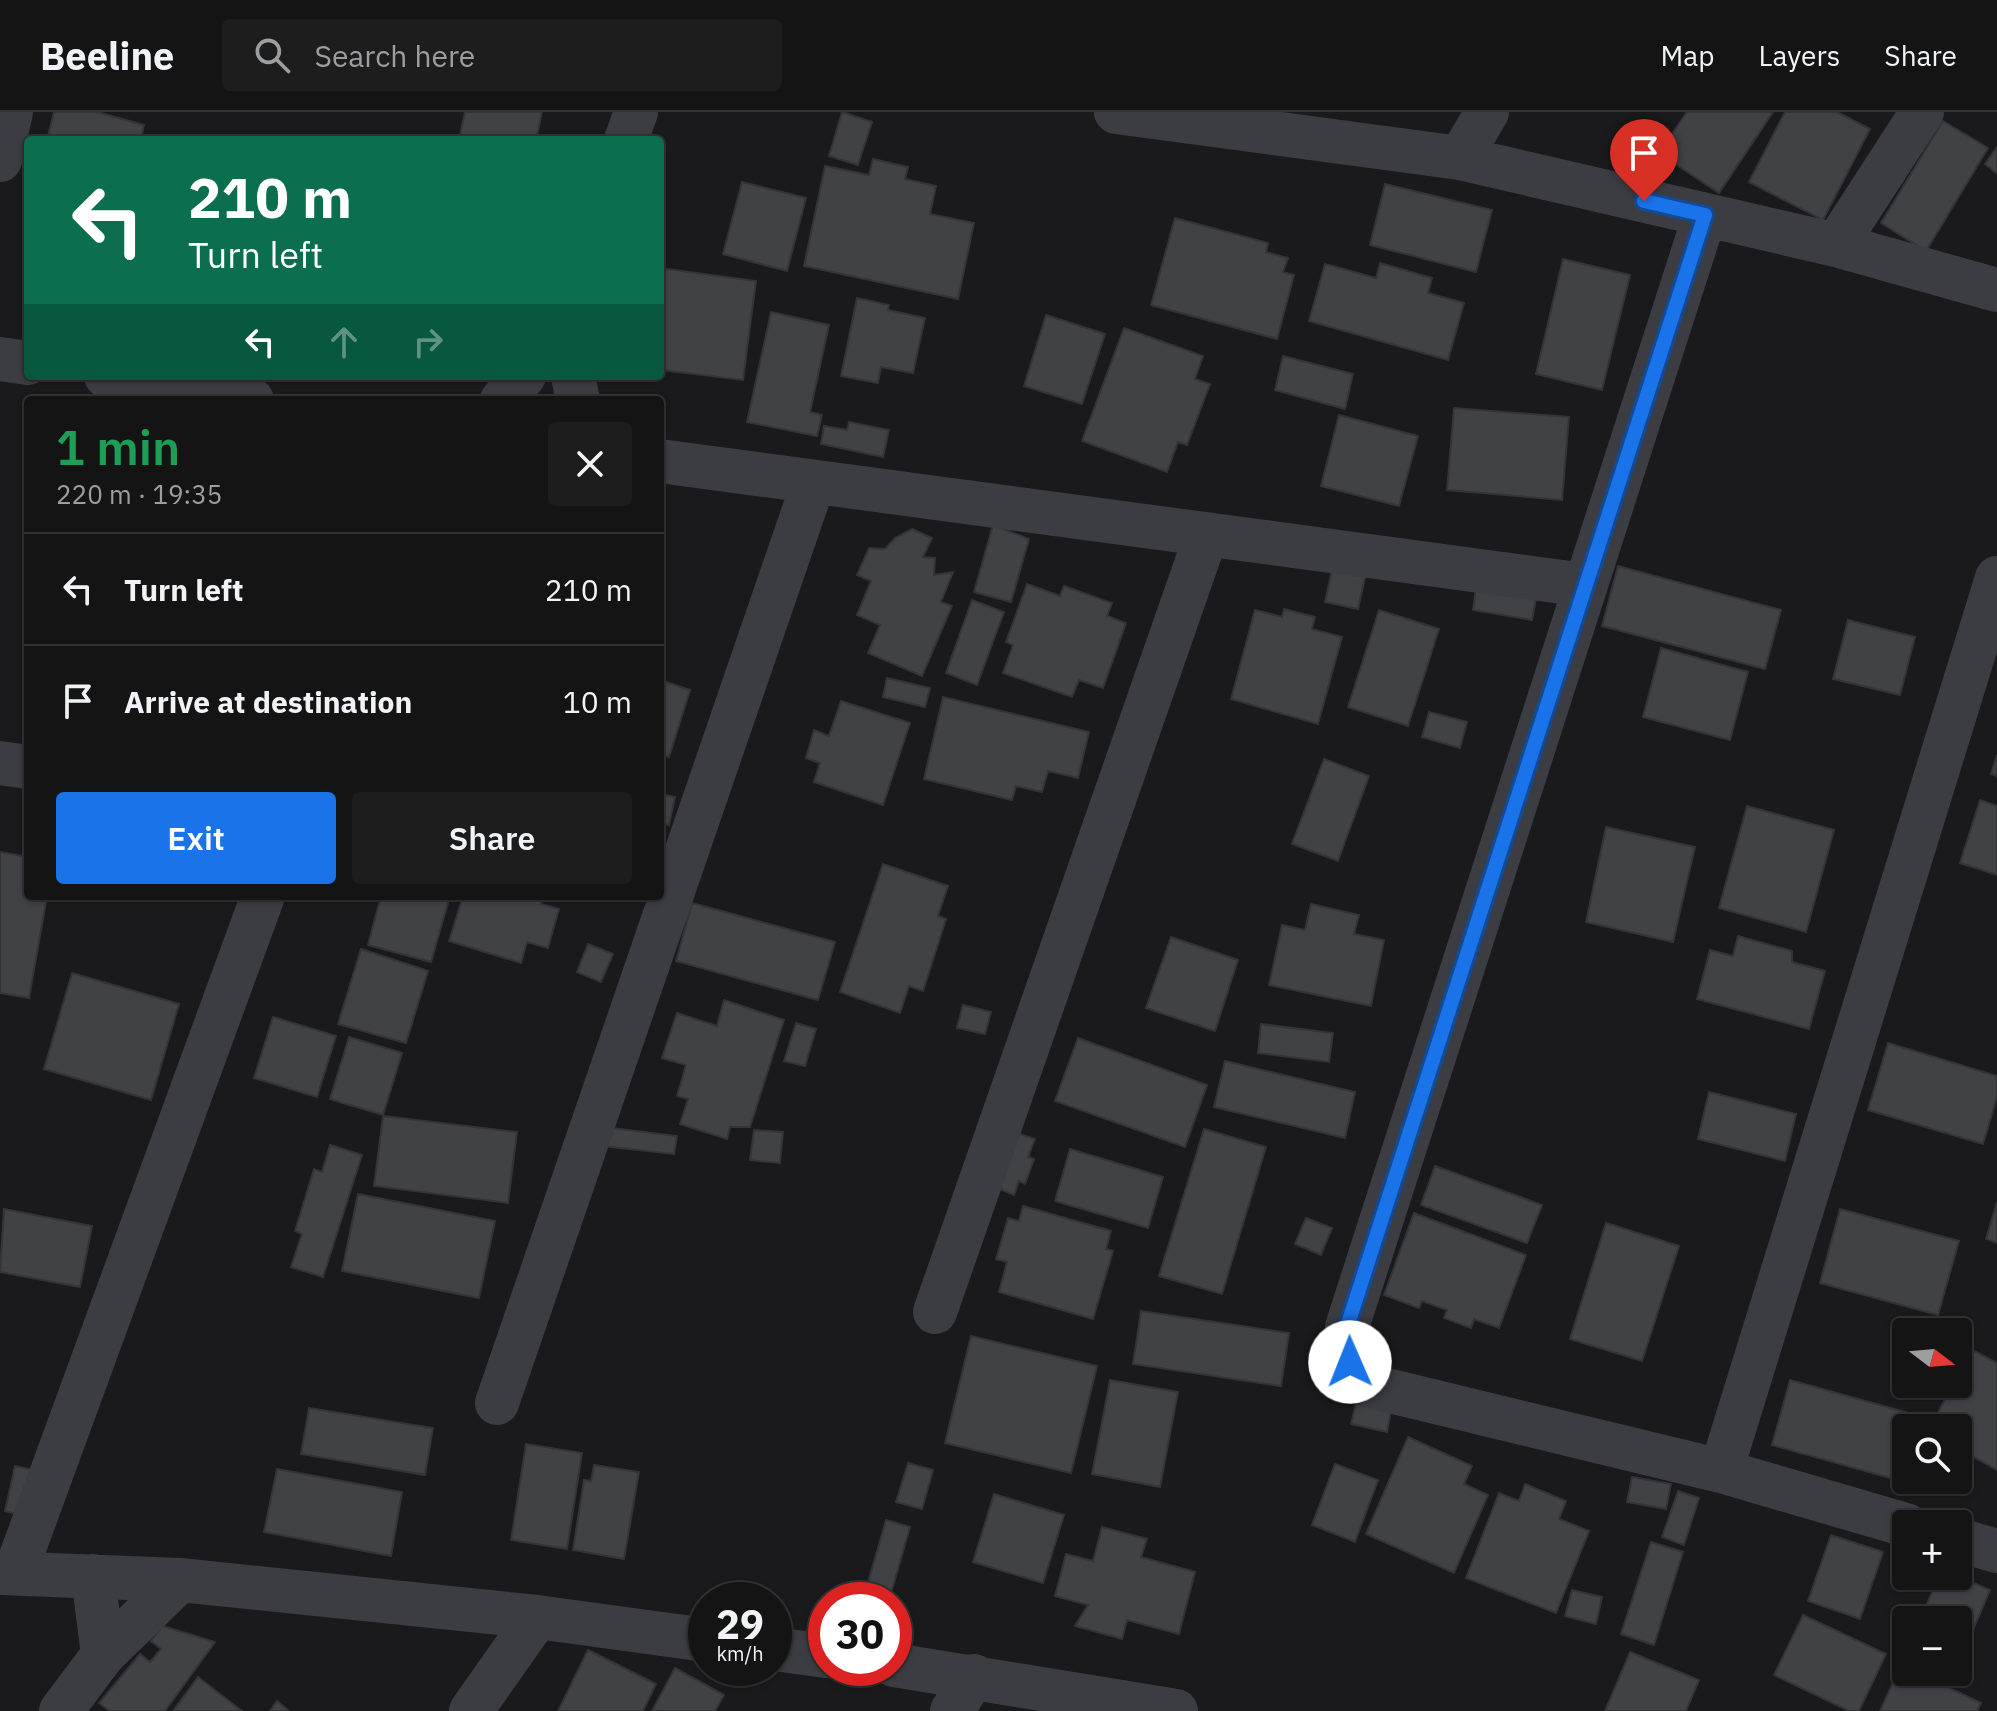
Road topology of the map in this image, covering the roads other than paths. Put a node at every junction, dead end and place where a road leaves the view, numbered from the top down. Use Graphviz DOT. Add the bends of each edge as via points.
graph roads {
  1 [pos="11,112"];
  2 [pos="636,112"];
  3 [pos="1116,112"];
  4 [pos="1487,112"];
  5 [pos="1922,112"];
  6 [pos="627,136"];
  7 [pos="1460,158"];
  8 [pos="0,160"];
  9 [pos="1705,215"];
  10 [pos="1836,245"];
  11 [pos="1997,290"];
  12 [pos="0,359"];
  13 [pos="24,362"];
  14 [pos="130,380"];
  15 [pos="520,380"];
  16 [pos="228,396"];
  17 [pos="506,396"];
  18 [pos="664,462"];
  19 [pos="813,484"];
  20 [pos="1206,536"];
  21 [pos="1997,578"];
  22 [pos="1585,585"];
  23 [pos="0,763"];
  24 [pos="24,766"];
  25 [pos="261,900"];
  26 [pos="935,1312"];
  27 [pos="497,1403"];
  28 [pos="1721,1471"];
  29 [pos="1892,1521"];
  30 [pos="1972,1544"];
  31 [pos="1997,1551"];
  32 [pos="8,1573"];
  33 [pos="93,1576"];
  34 [pos="180,1580"];
  35 [pos="537,1617"];
  36 [pos="688,1638"];
  37 [pos="103,1655"];
  38 [pos="912,1672"];
  39 [pos="963,1693"];
  40 [pos="61,1711"];
  41 [pos="471,1711"];
  42 [pos="1176,1711"];
  1 -- 8 [label="street"];
  2 -- 6 [label="street"];
  3 -- 7 [label="street"];
  4 -- 7 [label="street"];
  5 -- 10 [label="street"];
  7 -- 9 [label="street"];
  9 -- 10 [label="street"];
  9 -- 22 [label="street"];
  10 -- 11 [label="street"];
  12 -- 13 [label="street"];
  14 -- 16 [label="street"];
  15 -- 17 [label="street"];
  18 -- 19 [label="street"];
  19 -- 20 [label="street"];
  19 -- 27 [label="street"];
  20 -- 22 [label="street"];
  20 -- 26 [label="street"];
  21 -- 28 [label="street"];
  22 -- 28 [label="street" via="1347,1327 1350,1362 1374,1387"];
  23 -- 24 [label="street"];
  25 -- 32 [label="street"];
  28 -- 29 [label="street"];
  30 -- 31 [label="street"];
  32 -- 33 [label="street"];
  33 -- 34 [label="street"];
  33 -- 37 [label="street"];
  34 -- 35 [label="street"];
  34 -- 37 [label="street"];
  35 -- 36 [label="street"];
  35 -- 41 [label="street"];
  37 -- 40 [label="street"];
  38 -- 39 [label="street"];
  39 -- 42 [label="street"];
}
